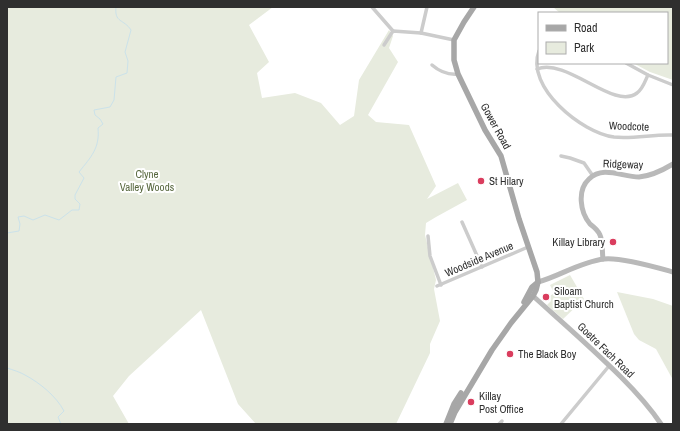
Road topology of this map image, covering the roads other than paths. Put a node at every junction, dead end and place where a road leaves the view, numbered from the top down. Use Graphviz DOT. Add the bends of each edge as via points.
graph roads {
  1 [pos="372,7"];
  2 [pos="427,7"];
  3 [pos="474,7"];
  4 [pos="393,32"];
  5 [pos="421,33"];
  6 [pos="454,40"];
  7 [pos="384,45"];
  8 [pos="538,54"];
  9 [pos="439,64"];
  10 [pos="628,64"];
  11 [pos="432,65"];
  12 [pos="436,69"];
  13 [pos="537,69"];
  14 [pos="458,74"];
  15 [pos="648,75"];
  16 [pos="673,85"];
  17 [pos="673,135"];
  18 [pos="561,156"];
  19 [pos="673,164"];
  20 [pos="593,176"];
  21 [pos="462,222"];
  22 [pos="428,236"];
  23 [pos="528,248"];
  24 [pos="603,259"];
  25 [pos="482,268"];
  26 [pos="673,272"];
  27 [pos="538,282"];
  28 [pos="532,296"];
  29 [pos="511,323"];
  30 [pos="492,350"];
  31 [pos="609,366"];
  32 [pos="564,423"];
  33 [pos="446,424"];
  34 [pos="450,424"];
  35 [pos="661,424"];
  1 -- 4 [label="street"];
  2 -- 5 [label="street"];
  3 -- 6 [label="main road, Gower Road"];
  4 -- 5 [label="street"];
  4 -- 7 [label="street"];
  5 -- 6 [label="street"];
  6 -- 14 [label="main road, Gower Road" via="454,60"];
  8 -- 13 [label="street"];
  9 -- 12 [label="street"];
  10 -- 15 [label="street"];
  11 -- 12 [label="street"];
  12 -- 14 [label="street" via="451,75"];
  13 -- 15 [label="street" via="557,69 581,78 603,91 628,96 639,92"];
  13 -- 17 [label="street, Woodcote" via="546,89 566,114 591,129 613,137"];
  14 -- 23 [label="main road, Gower Road" via="485,130 501,156"];
  15 -- 16 [label="street"];
  18 -- 20 [label="street" via="584,163"];
  19 -- 20 [label="street, Ridgeway" via="640,176 606,172"];
  20 -- 24 [label="street, Ridgeway" via="583,187 582,200 587,218 601,236"];
  21 -- 25 [label="street"];
  22 -- 25 [label="street, Woodside Avenue" via="430,256 439,285"];
  23 -- 25 [label="street, Woodside Avenue"];
  23 -- 27 [label="main road, Gower Road"];
  24 -- 26 [label="street" via="623,260"];
  24 -- 27 [label="street"];
  27 -- 28 [label="main road"];
  27 -- 29 [label="main road" via="532,287"];
  28 -- 29 [label="main road"];
  28 -- 31 [label="street, Goetre Fach Road"];
  29 -- 30 [label="main road"];
  30 -- 33 [label="main road" via="458,397"];
  30 -- 34 [label="main road" via="458,405"];
  31 -- 32 [label="street"];
  31 -- 35 [label="street, Goetre Fach Road" via="646,403"];
}
